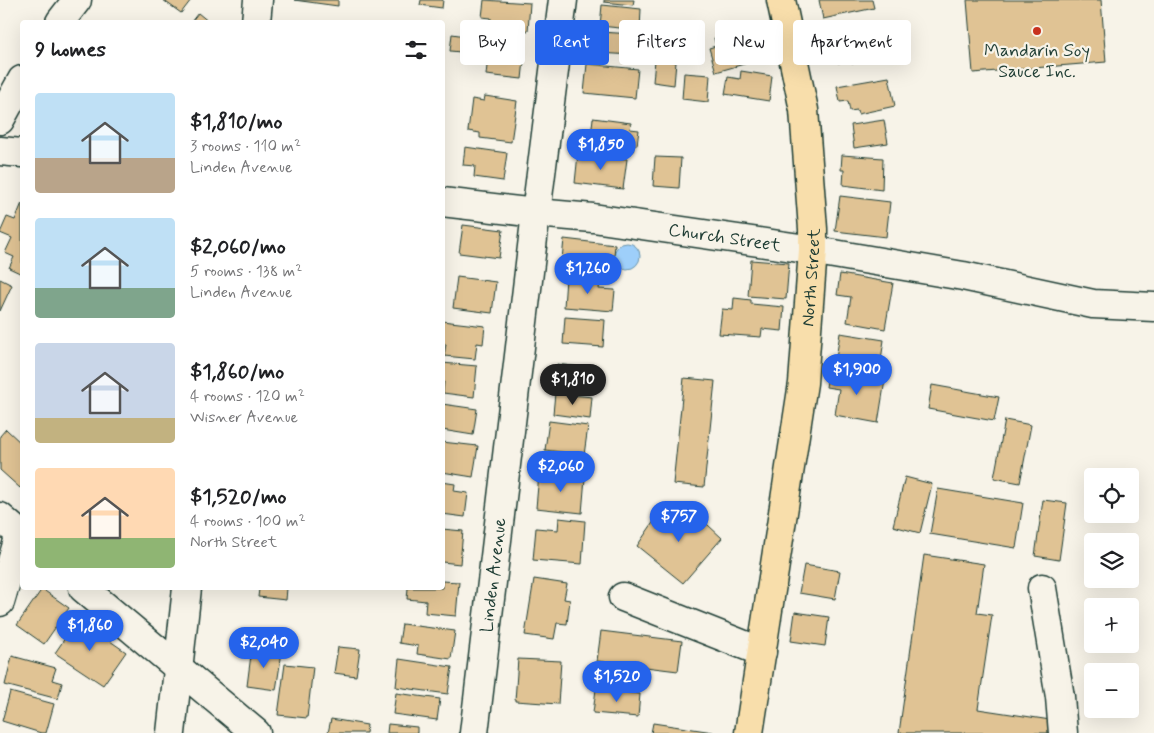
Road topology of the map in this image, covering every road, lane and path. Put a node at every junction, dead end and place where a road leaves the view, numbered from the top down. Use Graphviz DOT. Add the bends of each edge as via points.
graph roads {
  1 [pos="77,0"];
  2 [pos="258,0"];
  3 [pos="563,0"];
  4 [pos="781,0"];
  5 [pos="62,20"];
  6 [pos="256,20"];
  7 [pos="20,84"];
  8 [pos="0,120"];
  9 [pos="0,151"];
  10 [pos="20,153"];
  11 [pos="445,202"];
  12 [pos="536,213"];
  13 [pos="813,250"];
  14 [pos="1154,307"];
  15 [pos="14,529"];
  16 [pos="1042,588"];
  17 [pos="85,590"];
  18 [pos="187,590"];
  19 [pos="623,597"];
  20 [pos="0,602"];
  21 [pos="762,652"];
  22 [pos="178,668"];
  23 [pos="171,733"];
  24 [pos="256,733"];
  25 [pos="474,733"];
  26 [pos="749,733"];
  27 [pos="1063,733"];
  1 -- 5 [label="street"];
  2 -- 6 [label="street"];
  3 -- 12 [label="street, Linden Avenue"];
  4 -- 13 [label="main road, North Street" via="804,110"];
  7 -- 8 [label="street"];
  9 -- 10 [label="street"];
  11 -- 12 [label="street, Church Street"];
  12 -- 13 [label="street, Church Street" via="593,218"];
  12 -- 25 [label="street, Linden Avenue"];
  13 -- 14 [label="street, Church Street" via="963,276 1093,304"];
  13 -- 21 [label="main road, North Street" via="803,383"];
  15 -- 20 [label="street"];
  16 -- 27 [label="street"];
  17 -- 22 [label="street"];
  18 -- 22 [label="street"];
  19 -- 21 [label="street"];
  21 -- 26 [label="main road, North Street"];
  22 -- 23 [label="street"];
  22 -- 24 [label="street"];
}
